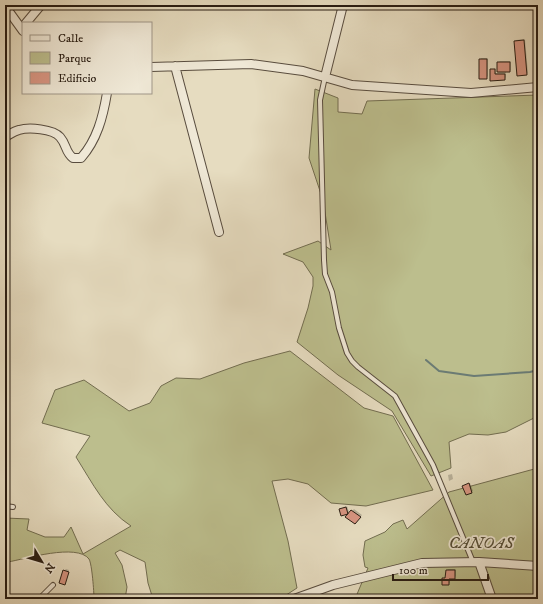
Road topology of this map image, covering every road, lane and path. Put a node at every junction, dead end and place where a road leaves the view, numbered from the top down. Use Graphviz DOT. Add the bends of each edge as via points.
graph roads {
  1 [pos="41,5"];
  2 [pos="343,5"];
  3 [pos="5,6"];
  4 [pos="8,14"];
  5 [pos="27,22"];
  6 [pos="22,26"];
  7 [pos="175,66"];
  8 [pos="152,67"];
  9 [pos="325,77"];
  10 [pos="538,87"];
  11 [pos="107,94"];
  12 [pos="5,137"];
  13 [pos="219,232"];
  14 [pos="5,506"];
  15 [pos="13,507"];
  16 [pos="476,562"];
  17 [pos="538,566"];
  18 [pos="53,584"];
  19 [pos="39,599"];
  20 [pos="294,599"];
  21 [pos="492,599"];
  1 -- 5 [label="street"];
  2 -- 9 [label="street"];
  3 -- 4 [label="street"];
  4 -- 6 [label="street"];
  7 -- 8 [label="street"];
  7 -- 9 [label="street" via="251,64 303,71"];
  7 -- 13 [label="street"];
  9 -- 10 [label="street" via="352,85 471,92"];
  9 -- 16 [label="lane" via="320,100 324,260 325,274 332,292 343,344 352,361 395,396 433,465"];
  11 -- 12 [label="street" via="96,137 81,158 73,158 68,154 60,136 52,132 31,128 17,130"];
  14 -- 15 [label="lane"];
  16 -- 17 [label="street"];
  16 -- 20 [label="street" via="422,563 333,585"];
  16 -- 21 [label="street"];
  18 -- 19 [label="lane"];
}
